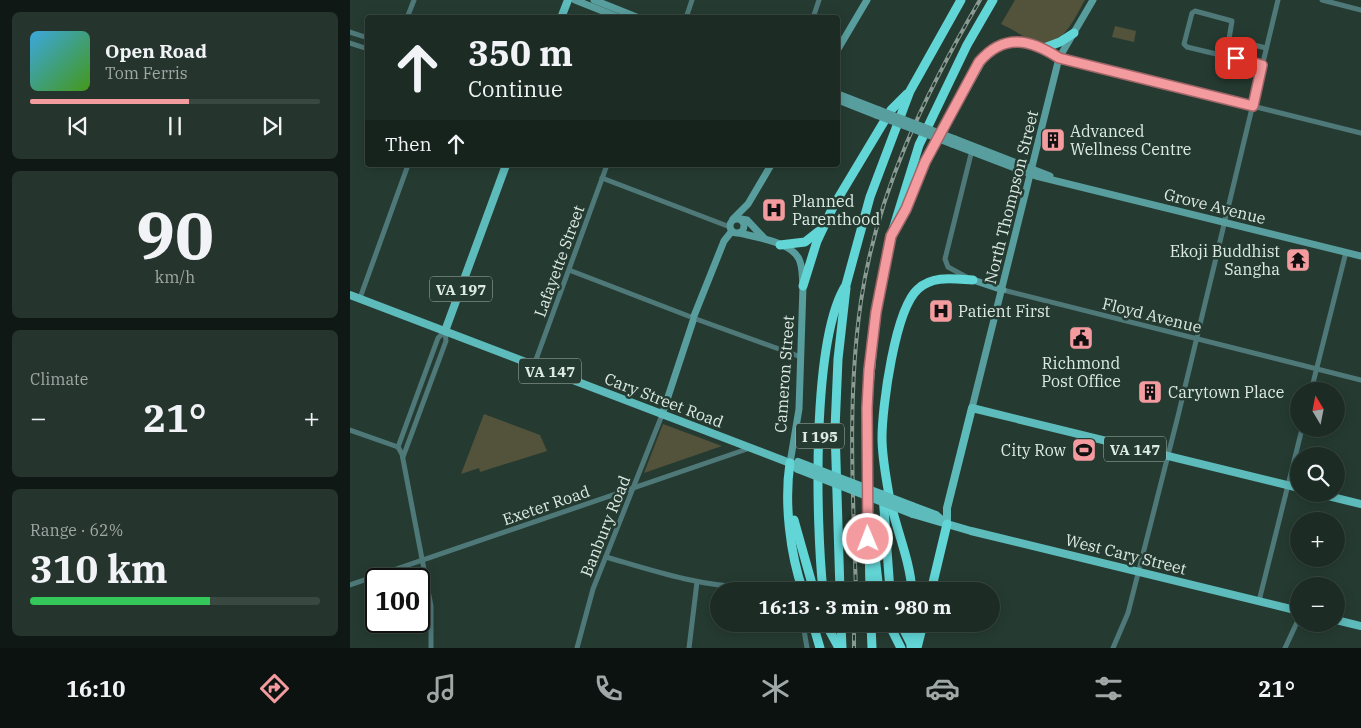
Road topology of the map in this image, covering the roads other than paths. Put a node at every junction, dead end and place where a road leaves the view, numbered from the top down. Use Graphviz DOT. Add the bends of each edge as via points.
graph roads {
  1 [pos="414,0"];
  2 [pos="568,0"];
  3 [pos="575,0"];
  4 [pos="594,0"];
  5 [pos="692,0"];
  6 [pos="819,0"];
  7 [pos="867,0"];
  8 [pos="961,0"];
  9 [pos="993,0"];
  10 [pos="1093,0"];
  11 [pos="1278,0"];
  12 [pos="1322,0"];
  13 [pos="1361,10"];
  14 [pos="408,15"];
  15 [pos="562,15"];
  16 [pos="612,15"];
  17 [pos="632,15"];
  18 [pos="687,15"];
  19 [pos="814,15"];
  20 [pos="350,32"];
  21 [pos="1074,33"];
  22 [pos="365,37"];
  23 [pos="1229,39"];
  24 [pos="350,43"];
  25 [pos="840,46"];
  26 [pos="365,48"];
  27 [pos="1044,48"];
  28 [pos="1266,48"];
  29 [pos="1225,56"];
  30 [pos="1059,58"];
  31 [pos="1262,65"];
  32 [pos="910,91"];
  33 [pos="840,95"];
  34 [pos="840,101"];
  35 [pos="1253,106"];
  36 [pos="878,113"];
  37 [pos="1361,133"];
  38 [pos="972,149"];
  39 [pos="407,167"];
  40 [pos="505,167"];
  41 [pos="606,167"];
  42 [pos="770,167"];
  43 [pos="1032,171"];
  44 [pos="602,178"];
  45 [pos="748,204"];
  46 [pos="742,221"];
  47 [pos="1225,222"];
  48 [pos="822,227"];
  49 [pos="734,230"];
  50 [pos="891,236"];
  51 [pos="764,238"];
  52 [pos="780,245"];
  53 [pos="1346,252"];
  54 [pos="1361,256"];
  55 [pos="569,270"];
  56 [pos="973,280"];
  57 [pos="846,285"];
  58 [pos="803,286"];
  59 [pos="1003,290"];
  60 [pos="350,295"];
  61 [pos="360,298"];
  62 [pos="694,318"];
  63 [pos="445,332"];
  64 [pos="1197,340"];
  65 [pos="801,357"];
  66 [pos="534,365"];
  67 [pos="1316,369"];
  68 [pos="1361,380"];
  69 [pos="1313,382"];
  70 [pos="972,408"];
  71 [pos="662,415"];
  72 [pos="350,430"];
  73 [pos="1300,438"];
  74 [pos="398,447"];
  75 [pos="750,448"];
  76 [pos="884,455"];
  77 [pos="1168,456"];
  78 [pos="403,457"];
  79 [pos="795,464"];
  80 [pos="1287,486"];
  81 [pos="1290,486"];
  82 [pos="634,488"];
  83 [pos="1345,500"];
  84 [pos="789,502"];
  85 [pos="1361,504"];
  86 [pos="868,522"];
  87 [pos="947,524"];
  88 [pos="606,557"];
  89 [pos="423,560"];
  90 [pos="1139,571"];
  91 [pos="697,582"];
  92 [pos="800,582"];
  93 [pos="811,582"];
  94 [pos="822,582"];
  95 [pos="840,582"];
  96 [pos="870,582"];
  97 [pos="878,582"];
  98 [pos="889,582"];
  99 [pos="910,582"];
  100 [pos="933,582"];
  101 [pos="710,583"];
  102 [pos="350,585"];
  103 [pos="1259,601"];
  104 [pos="1290,609"];
  105 [pos="1345,622"];
  106 [pos="1361,626"];
  107 [pos="804,632"];
  108 [pos="816,632"];
  109 [pos="831,632"];
  110 [pos="835,632"];
  111 [pos="841,632"];
  112 [pos="871,632"];
  113 [pos="893,632"];
  114 [pos="905,632"];
  115 [pos="913,632"];
  116 [pos="920,632"];
  117 [pos="1292,632"];
  118 [pos="431,648"];
  119 [pos="577,648"];
  120 [pos="689,648"];
  121 [pos="807,648"];
  122 [pos="820,648"];
  123 [pos="841,648"];
  124 [pos="872,648"];
  125 [pos="901,648"];
  126 [pos="914,648"];
  127 [pos="1113,648"];
  128 [pos="1285,648"];
  1 -- 14 [label="street"];
  2 -- 15 [label="main road"];
  3 -- 16 [label="main road"];
  4 -- 17 [label="main road"];
  5 -- 18 [label="street"];
  6 -- 19 [label="street"];
  7 -- 25 [label="main road"];
  8 -- 32 [label="highway, I 195"];
  9 -- 50 [label="highway, I 195" via="967,45 919,145"];
  10 -- 21 [label="main road, North Thompson Street"];
  11 -- 28 [label="street"];
  12 -- 13 [label="street"];
  20 -- 22 [label="street"];
  21 -- 27 [label="highway"];
  21 -- 30 [label="main road, North Thompson Street"];
  23 -- 28 [label="street"];
  23 -- 29 [label="street"];
  23 -- 29 [label="street" via="1232,21 1193,12 1185,46"];
  24 -- 26 [label="street"];
  27 -- 30 [label="highway"];
  27 -- 50 [label="highway" via="1028,42 1009,42 992,48 979,62 925,162"];
  28 -- 31 [label="street"];
  29 -- 31 [label="street"];
  30 -- 35 [label="street"];
  30 -- 43 [label="main road, North Thompson Street"];
  31 -- 35 [label="street"];
  32 -- 48 [label="highway" via="891,110"];
  32 -- 57 [label="highway, I 195" via="870,197"];
  33 -- 36 [label="main road, Grove Avenue"];
  34 -- 36 [label="main road, Grove Avenue"];
  35 -- 37 [label="street"];
  35 -- 47 [label="street"];
  36 -- 38 [label="main road, Grove Avenue, bridge"];
  38 -- 43 [label="main road, Grove Avenue"];
  38 -- 56 [label="street, Floyd Avenue" via="944,259 948,267"];
  39 -- 61 [label="street"];
  40 -- 63 [label="main road, VA 197"];
  41 -- 44 [label="street, Lafayette Street"];
  42 -- 45 [label="main road"];
  43 -- 47 [label="main road, Grove Avenue" via="1062,182"];
  43 -- 59 [label="main road, North Thompson Street"];
  44 -- 49 [label="street"];
  44 -- 55 [label="street, Lafayette Street"];
  45 -- 46 [label="main road"];
  45 -- 46 [label="main road"];
  46 -- 49 [label="main road"];
  46 -- 49 [label="main road"];
  46 -- 51 [label="main road"];
  47 -- 53 [label="main road, Grove Avenue"];
  47 -- 64 [label="street"];
  48 -- 52 [label="highway" via="805,242"];
  48 -- 58 [label="highway"];
  49 -- 51 [label="main road"];
  49 -- 62 [label="main road" via="724,241"];
  50 -- 86 [label="highway, I 195" via="869,370"];
  51 -- 52 [label="main road"];
  52 -- 58 [label="main road" via="798,257"];
  53 -- 54 [label="main road, Grove Avenue"];
  53 -- 67 [label="street"];
  55 -- 62 [label="street"];
  55 -- 66 [label="street, Lafayette Street"];
  56 -- 59 [label="main road, Floyd Avenue"];
  56 -- 76 [label="highway" via="934,280 920,287 909,301 893,352 888,382 882,439"];
  57 -- 94 [label="highway, I 195" via="838,297 833,318 821,400 818,536"];
  57 -- 95 [label="highway" via="835,428"];
  58 -- 65 [label="main road, Cameron Street"];
  59 -- 64 [label="street, Floyd Avenue"];
  59 -- 70 [label="main road, North Thompson Street"];
  60 -- 61 [label="main road, Cary Street Road / VA 147"];
  61 -- 63 [label="main road, Cary Street Road / VA 147"];
  62 -- 65 [label="street"];
  62 -- 71 [label="main road"];
  63 -- 66 [label="main road, Cary Street Road / VA 147"];
  63 -- 74 [label="street" via="438,338"];
  63 -- 78 [label="street" via="446,341"];
  64 -- 67 [label="street, Floyd Avenue"];
  64 -- 77 [label="street"];
  65 -- 79 [label="main road, Cameron Street"];
  66 -- 71 [label="main road, Cary Street Road / VA 147"];
  67 -- 68 [label="street, Floyd Avenue"];
  67 -- 69 [label="street"];
  70 -- 77 [label="main road, VA 147"];
  70 -- 87 [label="main road" via="947,508"];
  71 -- 75 [label="main road, Cary Street Road / VA 147"];
  71 -- 82 [label="street, Banbury Road"];
  72 -- 74 [label="street"];
  73 -- 80 [label="street"];
  74 -- 78 [label="street"];
  75 -- 79 [label="main road, Cary Street Road / VA 147"];
  75 -- 82 [label="street, Exeter Road"];
  76 -- 98 [label="highway" via="882,478"];
  76 -- 99 [label="highway" via="893,517"];
  77 -- 80 [label="main road, VA 147"];
  77 -- 90 [label="street"];
  78 -- 89 [label="street"];
  79 -- 84 [label="highway"];
  79 -- 87 [label="main road, West Cary Street / VA 147, bridge"];
  80 -- 81 [label="main road, VA 147"];
  80 -- 103 [label="street"];
  82 -- 88 [label="street, Banbury Road"];
  82 -- 89 [label="street, Exeter Road"];
  83 -- 85 [label="main road"];
  84 -- 92 [label="highway" via="794,559"];
  84 -- 93 [label="highway"];
  86 -- 96 [label="highway"];
  86 -- 97 [label="highway, I 195"];
  87 -- 90 [label="main road, West Cary Street / VA 147"];
  87 -- 100 [label="highway"];
  88 -- 91 [label="street"];
  88 -- 119 [label="street, Banbury Road" via="593,589"];
  89 -- 102 [label="street, Exeter Road"];
  89 -- 118 [label="street" via="431,606"];
  90 -- 103 [label="main road, West Cary Street / VA 147"];
  90 -- 127 [label="street" via="1128,613"];
  91 -- 101 [label="street"];
  91 -- 120 [label="street"];
  103 -- 104 [label="main road, West Cary Street / VA 147"];
  105 -- 106 [label="main road"];
  107 -- 121 [label="street"];
  108 -- 122 [label="highway"];
  109 -- 123 [label="highway"];
  110 -- 123 [label="highway"];
  111 -- 123 [label="highway"];
  112 -- 124 [label="highway"];
  113 -- 125 [label="highway"];
  114 -- 126 [label="highway"];
  115 -- 126 [label="highway, bridge"];
  116 -- 126 [label="highway"];
  117 -- 128 [label="street"];
}
